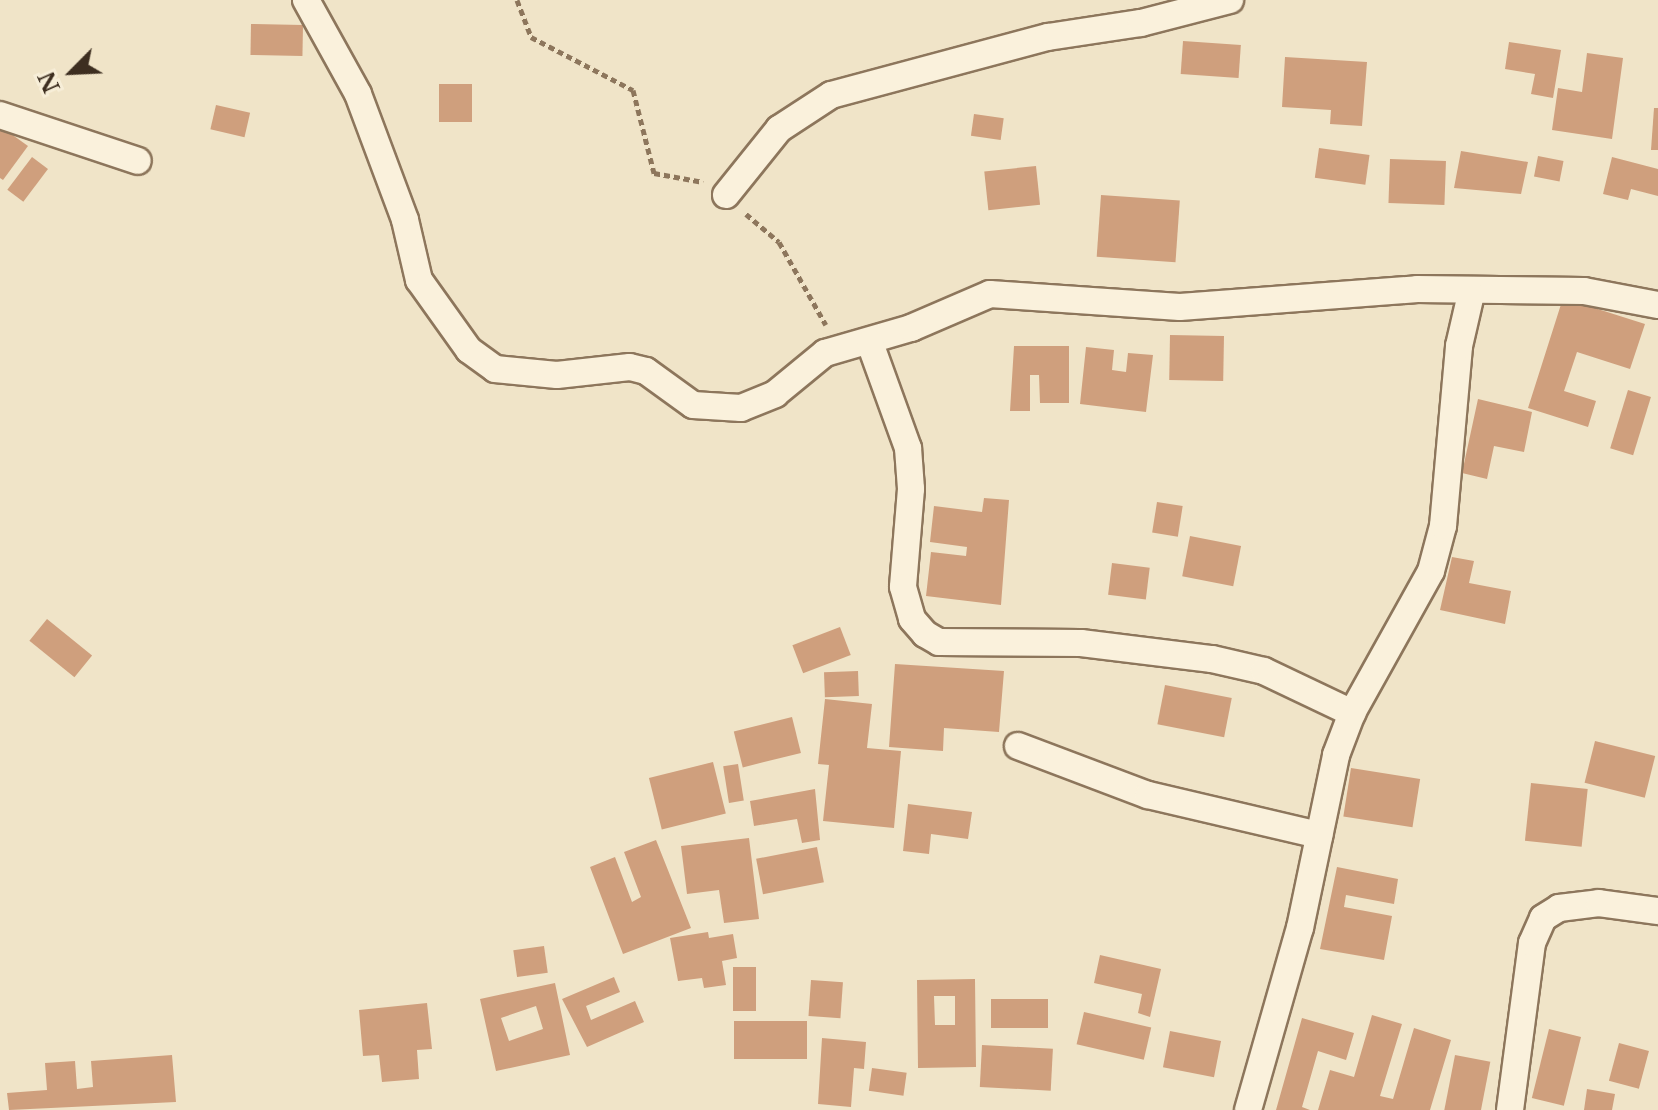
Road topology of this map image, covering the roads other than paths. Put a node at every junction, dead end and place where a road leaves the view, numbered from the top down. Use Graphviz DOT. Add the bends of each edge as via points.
graph roads {
  1 [pos="1230,0"];
  2 [pos="309,1"];
  3 [pos="0,115"];
  4 [pos="138,161"];
  5 [pos="726,195"];
  6 [pos="1471,294"];
  7 [pos="1658,305"];
  8 [pos="870,343"];
  9 [pos="1352,713"];
  10 [pos="1018,746"];
  11 [pos="1319,835"];
  12 [pos="1658,911"];
  13 [pos="1248,1110"];
  14 [pos="1510,1110"];
  1 -- 5 [label="street" via="1141,23 1048,37 831,95 779,129"];
  2 -- 8 [label="street" via="358,94 405,220 419,280 469,350 495,369 557,375 630,367 646,371 693,405 741,408 775,394 835,348"];
  3 -- 4 [label="street"];
  6 -- 7 [label="street" via="1584,291"];
  6 -- 8 [label="street" via="1417,289 1180,307 990,294"];
  6 -- 9 [label="street" via="1459,346 1443,526 1431,571"];
  8 -- 9 [label="street" via="908,448 903,587 912,619 925,634 939,642 1081,643 1212,659 1264,671"];
  9 -- 11 [label="street"];
  10 -- 11 [label="street" via="1148,795"];
  11 -- 13 [label="street" via="1297,942"];
  12 -- 14 [label="street" via="1599,903 1559,908 1543,918 1532,943"];
}
